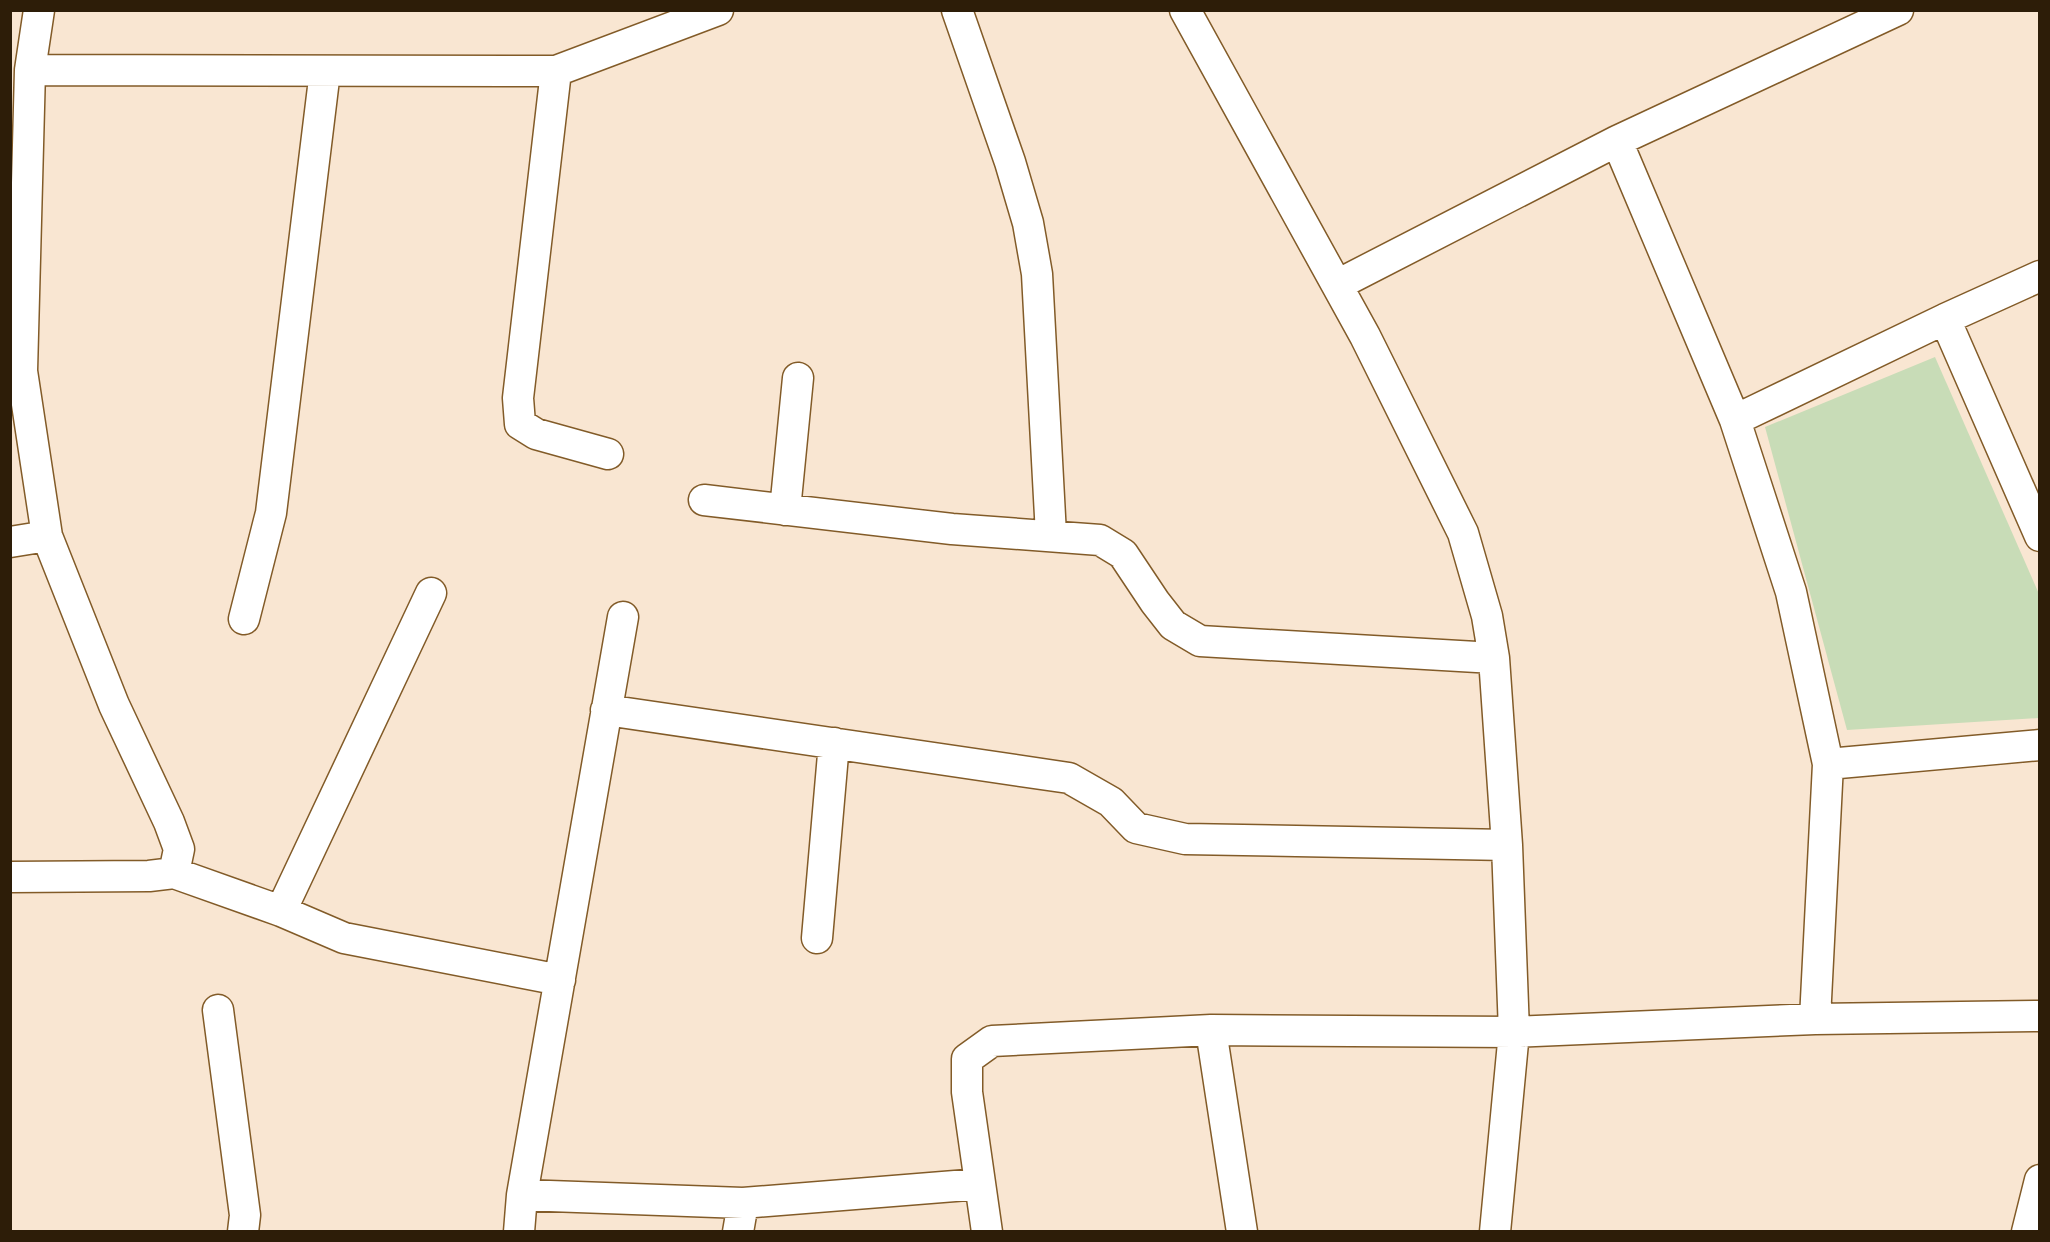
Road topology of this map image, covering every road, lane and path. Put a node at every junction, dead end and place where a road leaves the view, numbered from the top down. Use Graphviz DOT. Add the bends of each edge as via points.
graph roads {
  1 [pos="39,10"];
  2 [pos="718,10"];
  3 [pos="957,10"];
  4 [pos="1886,13"];
  5 [pos="1196,14"];
  6 [pos="30,70"];
  7 [pos="325,71"];
  8 [pos="556,71"];
  9 [pos="20,106"];
  10 [pos="1617,141"];
  11 [pos="2040,276"];
  12 [pos="1337,285"];
  13 [pos="1946,319"];
  14 [pos="798,378"];
  15 [pos="1735,420"];
  16 [pos="608,454"];
  17 [pos="704,500"];
  18 [pos="785,510"];
  19 [pos="47,536"];
  20 [pos="1051,536"];
  21 [pos="2040,536"];
  22 [pos="10,542"];
  23 [pos="432,593"];
  24 [pos="622,617"];
  25 [pos="244,619"];
  26 [pos="1494,658"];
  27 [pos="606,710"];
  28 [pos="834,743"];
  29 [pos="2040,745"];
  30 [pos="1828,764"];
  31 [pos="1507,845"];
  32 [pos="174,873"];
  33 [pos="10,877"];
  34 [pos="281,911"];
  35 [pos="817,938"];
  36 [pos="560,980"];
  37 [pos="218,1010"];
  38 [pos="2040,1016"];
  39 [pos="1815,1019"];
  40 [pos="1211,1030"];
  41 [pos="1514,1032"];
  42 [pos="2040,1180"];
  43 [pos="980,1184"];
  44 [pos="522,1195"];
  45 [pos="742,1203"];
  46 [pos="243,1232"];
  47 [pos="519,1232"];
  48 [pos="738,1232"];
  49 [pos="987,1232"];
  50 [pos="1242,1232"];
  51 [pos="1495,1232"];
  52 [pos="2027,1232"];
  1 -- 6 [label="street"];
  2 -- 8 [label="street"];
  3 -- 20 [label="street" via="1028,223 1037,274"];
  4 -- 10 [label="street"];
  5 -- 12 [label="street"];
  6 -- 7 [label="street"];
  6 -- 9 [label="street"];
  7 -- 8 [label="street"];
  7 -- 25 [label="street" via="271,513"];
  8 -- 16 [label="street" via="518,398 520,424 536,434"];
  9 -- 19 [label="street" via="22,370"];
  10 -- 12 [label="street"];
  10 -- 15 [label="street"];
  11 -- 13 [label="street"];
  12 -- 26 [label="street" via="1463,533 1487,616"];
  13 -- 15 [label="street"];
  13 -- 21 [label="street"];
  14 -- 18 [label="street"];
  15 -- 30 [label="street" via="1791,592"];
  17 -- 18 [label="street"];
  18 -- 20 [label="street"];
  19 -- 22 [label="street"];
  19 -- 32 [label="street" via="114,705 172,831 178,849"];
  20 -- 26 [label="street" via="1100,540 1124,554 1173,625 1200,641"];
  23 -- 34 [label="street"];
  24 -- 27 [label="street"];
  26 -- 31 [label="street"];
  27 -- 28 [label="street"];
  27 -- 36 [label="street"];
  28 -- 31 [label="street" via="1068,778 1111,802 1136,828 1185,839"];
  28 -- 35 [label="street"];
  29 -- 30 [label="street"];
  30 -- 39 [label="street"];
  31 -- 41 [label="street"];
  32 -- 33 [label="street"];
  32 -- 34 [label="street"];
  34 -- 36 [label="street" via="344,938"];
  36 -- 44 [label="street"];
  37 -- 46 [label="street" via="245,1215"];
  38 -- 39 [label="street"];
  39 -- 41 [label="street"];
  40 -- 41 [label="street"];
  40 -- 43 [label="street" via="992,1041 967,1059 967,1092"];
  40 -- 50 [label="street"];
  41 -- 51 [label="street"];
  42 -- 52 [label="street"];
  43 -- 45 [label="street"];
  43 -- 49 [label="street"];
  44 -- 45 [label="street"];
  44 -- 47 [label="street"];
  45 -- 48 [label="street"];
}
